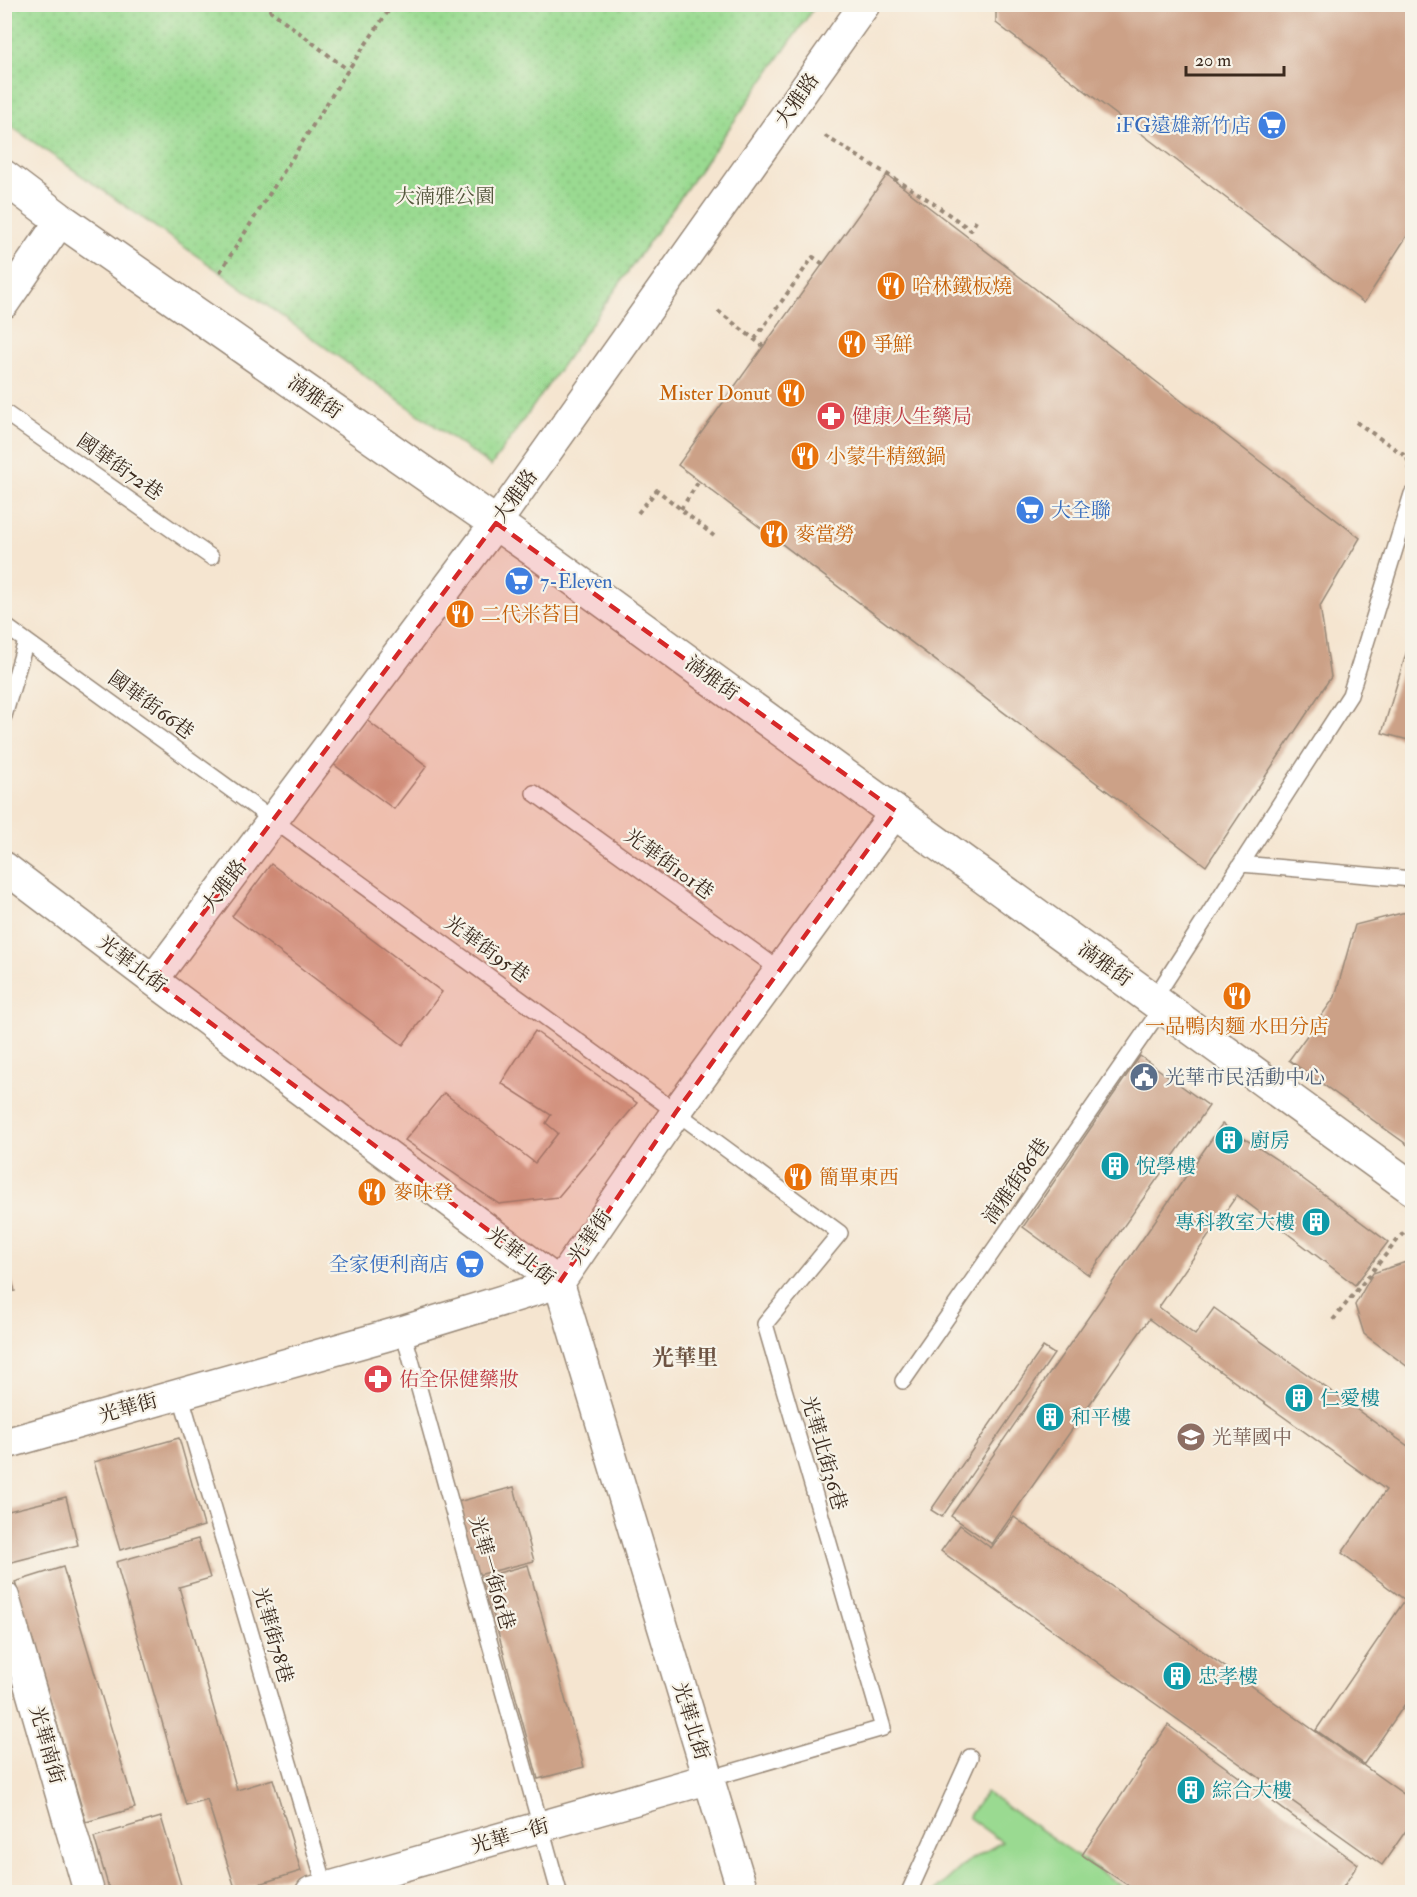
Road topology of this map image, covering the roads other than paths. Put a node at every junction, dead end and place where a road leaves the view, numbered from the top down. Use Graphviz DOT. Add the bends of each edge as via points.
graph roads {
  1 [pos="866,4"];
  2 [pos="4,177"];
  3 [pos="61,220"];
  4 [pos="4,303"];
  5 [pos="4,412"];
  6 [pos="1413,494"];
  7 [pos="496,523"];
  8 [pos="211,557"];
  9 [pos="4,625"];
  10 [pos="26,641"];
  11 [pos="4,716"];
  12 [pos="534,793"];
  13 [pos="896,811"];
  14 [pos="273,820"];
  15 [pos="1241,864"];
  16 [pos="4,867"];
  17 [pos="1413,879"];
  18 [pos="780,970"];
  19 [pos="153,980"];
  20 [pos="1158,1002"];
  21 [pos="676,1112"];
  22 [pos="1413,1188"];
  23 [pos="559,1283"];
  24 [pos="403,1331"];
  25 [pos="903,1381"];
  26 [pos="180,1393"];
  27 [pos="4,1444"];
  28 [pos="4,1598"];
  29 [pos="970,1757"];
  30 [pos="708,1779"];
  31 [pos="541,1827"];
  32 [pos="321,1891"];
  33 [pos="89,1893"];
  34 [pos="559,1893"];
  35 [pos="742,1893"];
  36 [pos="909,1893"];
  1 -- 7 [label="street, 大雅路"];
  2 -- 3 [label="street, 湳雅街"];
  3 -- 4 [label="street"];
  3 -- 7 [label="street, 湳雅街"];
  5 -- 8 [label="lane, 國華街72巷"];
  6 -- 15 [label="lane, 湳雅街86巷" via="1350,695"];
  7 -- 13 [label="street, 湳雅街"];
  7 -- 14 [label="street, 大雅路"];
  9 -- 10 [label="lane, 國華街66巷"];
  10 -- 11 [label="lane"];
  10 -- 14 [label="lane, 國華街66巷"];
  12 -- 18 [label="lane, 光華街101巷"];
  13 -- 18 [label="street, 光華街"];
  13 -- 20 [label="street, 湳雅街"];
  14 -- 19 [label="street, 大雅路"];
  14 -- 21 [label="lane, 光華街95巷"];
  15 -- 17 [label="lane"];
  15 -- 20 [label="lane, 湳雅街86巷"];
  16 -- 19 [label="street, 光華北街"];
  18 -- 21 [label="street, 光華街"];
  19 -- 23 [label="street, 光華北街"];
  20 -- 22 [label="street, 湳雅街"];
  20 -- 25 [label="lane, 湳雅街86巷"];
  21 -- 23 [label="street, 光華街"];
  21 -- 30 [label="lane, 光華北街36巷" via="840,1233 765,1324 883,1728"];
  23 -- 24 [label="street, 光華街"];
  23 -- 30 [label="street, 光華北街"];
  24 -- 26 [label="street, 光華街"];
  24 -- 31 [label="lane, 光華一街61巷"];
  26 -- 27 [label="street, 光華街"];
  26 -- 32 [label="lane, 光華街78巷"];
  28 -- 33 [label="street, 光華南街"];
  29 -- 36 [label="lane"];
  30 -- 31 [label="street, 光華一街"];
  30 -- 35 [label="street, 光華北街"];
  31 -- 32 [label="street, 光華一街"];
  31 -- 34 [label="lane, 光華一街61巷"];
}
